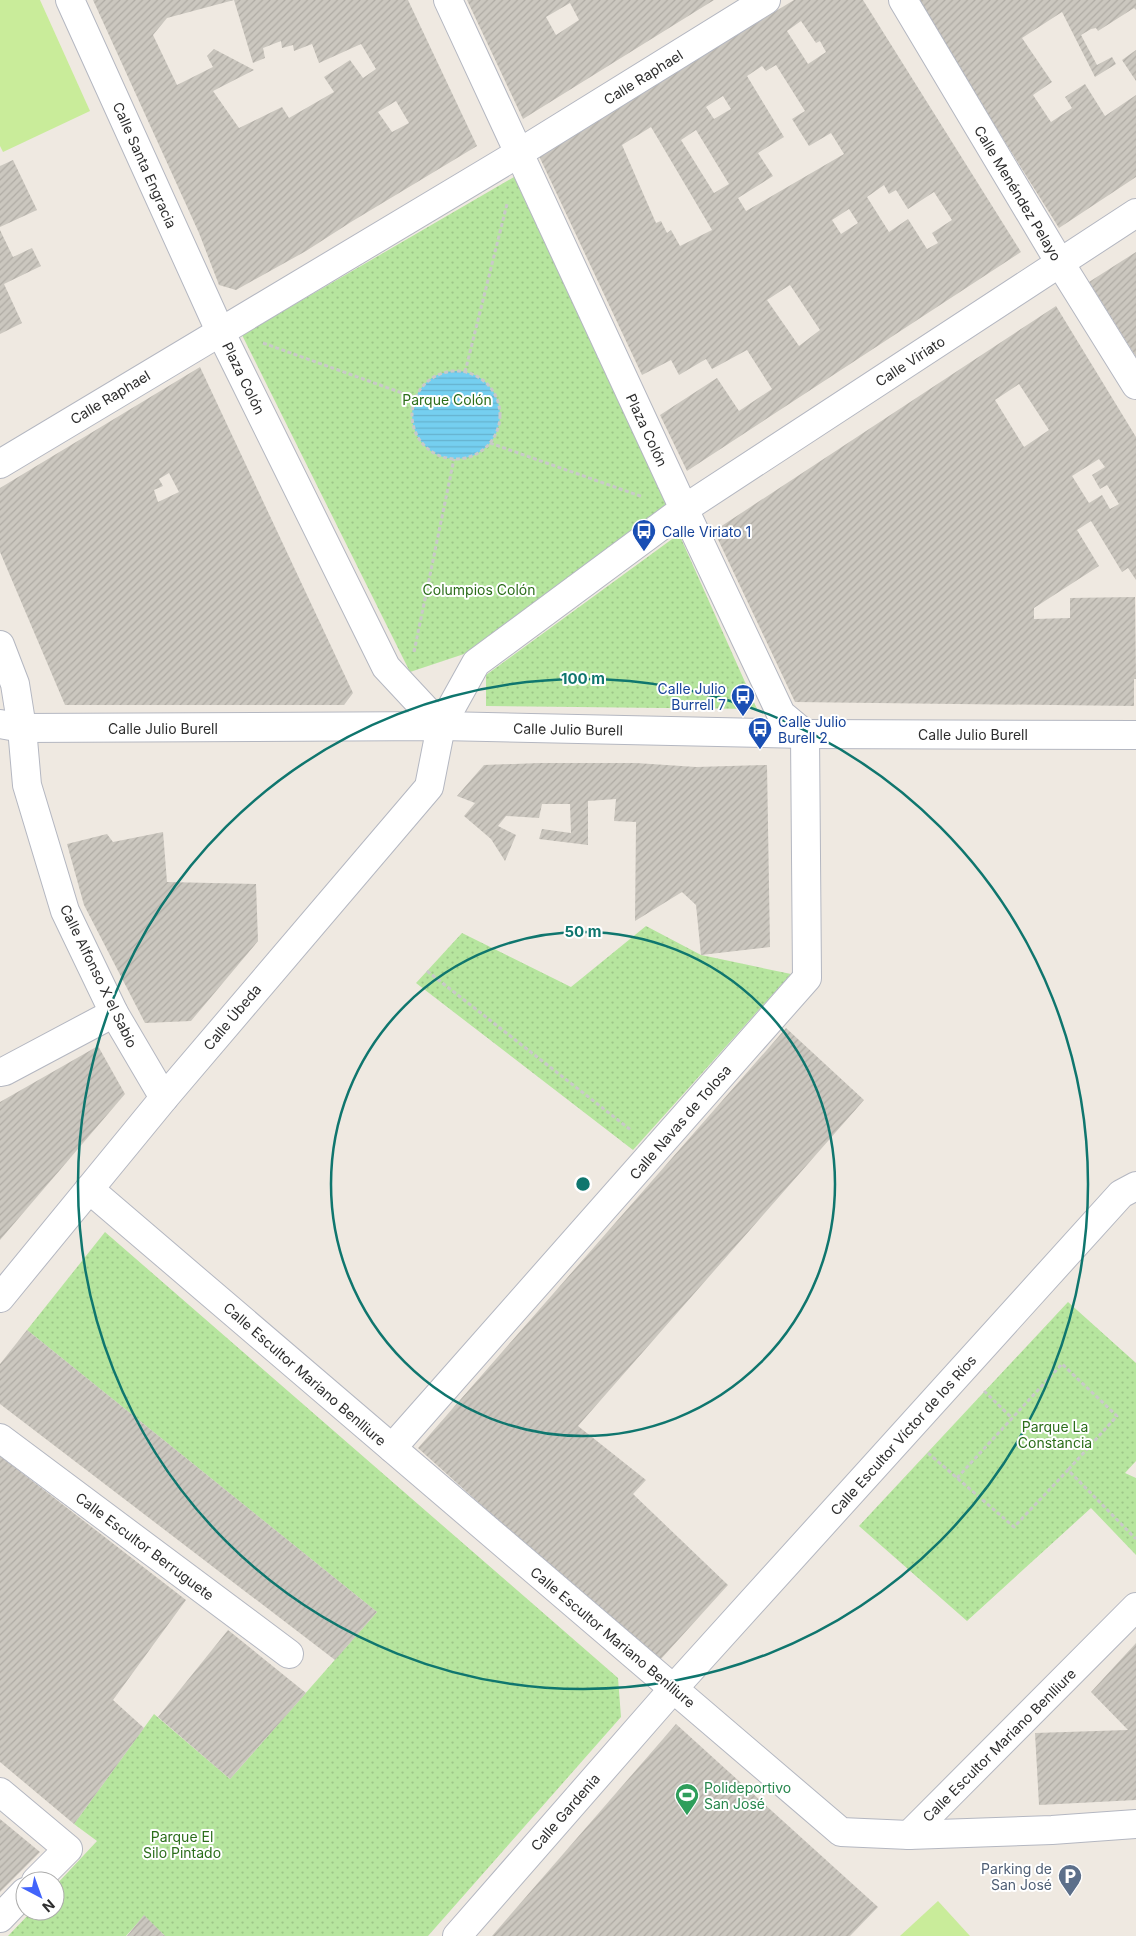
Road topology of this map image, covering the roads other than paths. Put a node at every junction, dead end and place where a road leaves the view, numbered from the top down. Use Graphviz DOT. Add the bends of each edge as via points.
graph roads {
  1 [pos="70,0"];
  2 [pos="448,0"];
  3 [pos="766,0"];
  4 [pos="903,0"];
  5 [pos="519,153"];
  6 [pos="1136,213"];
  7 [pos="1060,263"];
  8 [pos="220,331"];
  9 [pos="1136,385"];
  10 [pos="0,464"];
  11 [pos="684,510"];
  12 [pos="0,646"];
  13 [pos="11,726"];
  14 [pos="441,726"];
  15 [pos="805,734"];
  16 [pos="1136,735"];
  17 [pos="114,1013"];
  18 [pos="0,1072"];
  19 [pos="164,1098"];
  20 [pos="1136,1186"];
  21 [pos="89,1189"];
  22 [pos="0,1298"];
  23 [pos="0,1438"];
  24 [pos="392,1448"];
  25 [pos="1136,1607"];
  26 [pos="290,1654"];
  27 [pos="673,1689"];
  28 [pos="0,1792"];
  29 [pos="1136,1824"];
  30 [pos="909,1835"];
  31 [pos="46,1871"];
  32 [pos="15,1902"];
  33 [pos="0,1918"];
  34 [pos="457,1936"];
  1 -- 8 [label="street, Calle Santa Engracia"];
  2 -- 5 [label="street"];
  3 -- 5 [label="street, Calle Raphael"];
  4 -- 7 [label="street, Calle Menéndez Pelayo"];
  5 -- 8 [label="street, Plaza Colón"];
  5 -- 11 [label="street, Plaza Colón"];
  6 -- 7 [label="street, Calle Viriato"];
  7 -- 9 [label="street, Calle Menéndez Pelayo"];
  7 -- 11 [label="street, Calle Viriato"];
  8 -- 10 [label="street, Calle Raphael"];
  8 -- 14 [label="street, Plaza Colón" via="386,668"];
  11 -- 14 [label="street" via="476,662"];
  11 -- 15 [label="street, Plaza Colón" via="781,714"];
  12 -- 13 [label="street, Calle Alfonso X el Sabio" via="15,684"];
  13 -- 14 [label="street, Calle Julio Burell"];
  13 -- 17 [label="street, Calle Alfonso X el Sabio" via="65,911"];
  14 -- 15 [label="street, Calle Julio Burell"];
  14 -- 19 [label="street, Calle Úbeda" via="429,786"];
  15 -- 16 [label="street, Calle Julio Burell"];
  15 -- 24 [label="street, Calle Navas de Tolosa" via="807,978"];
  17 -- 18 [label="street"];
  17 -- 19 [label="street, Calle Alfonso X el Sabio"];
  19 -- 21 [label="street, Calle Úbeda"];
  20 -- 27 [label="street, Calle Escultor Víctor de los Ríos" via="1120,1194"];
  21 -- 22 [label="street, Calle Úbeda"];
  21 -- 24 [label="street, Calle Escultor Mariano Benlliure"];
  23 -- 26 [label="street, Calle Escultor Berruguete"];
  24 -- 27 [label="street, Calle Escultor Mariano Benlliure"];
  25 -- 30 [label="street, Calle Escultor Mariano Benlliure"];
  27 -- 30 [label="street, Calle Escultor Mariano Benlliure" via="841,1832"];
  27 -- 34 [label="street, Calle Gardenia"];
  28 -- 31 [label="street" via="68,1849"];
  29 -- 30 [label="street"];
  32 -- 33 [label="street"];
}
